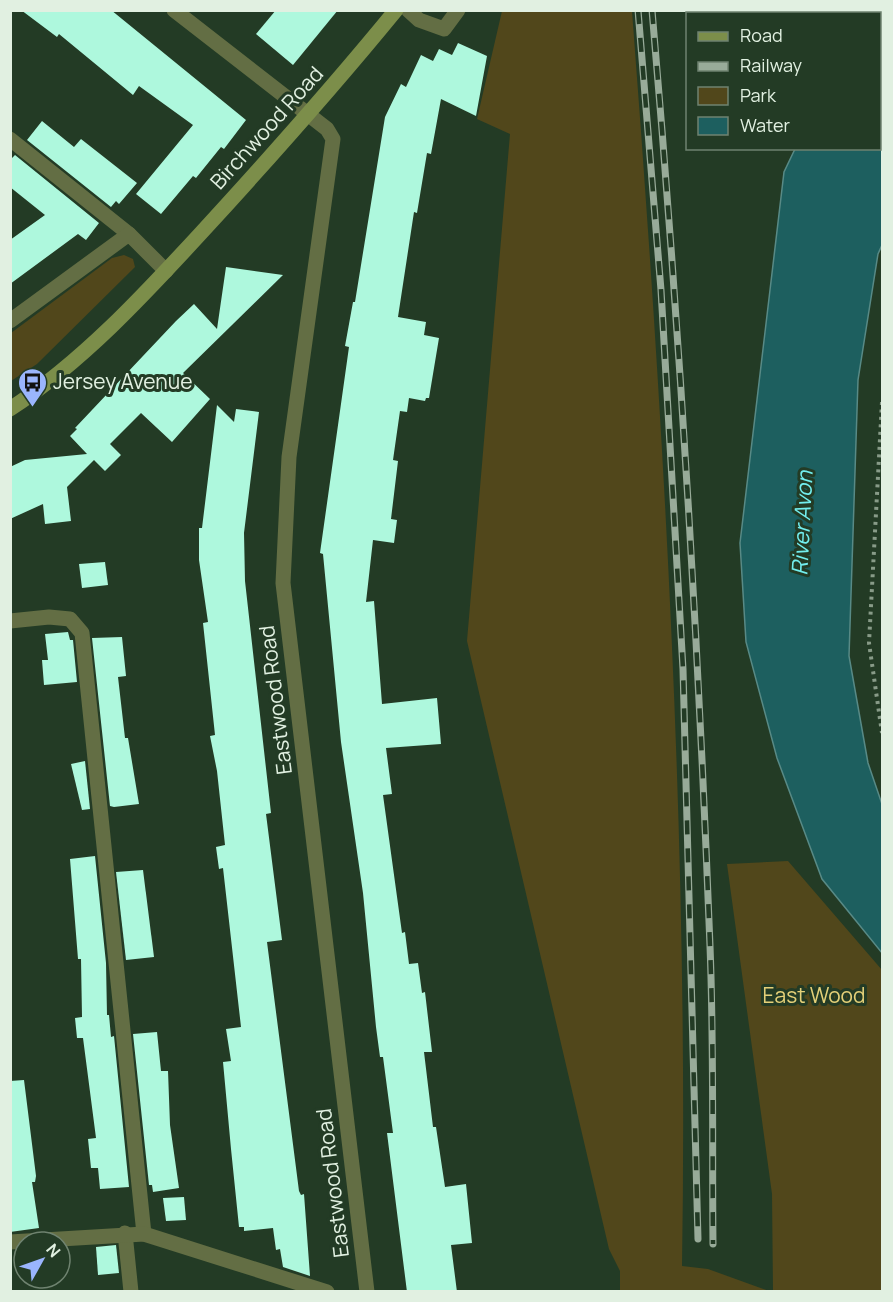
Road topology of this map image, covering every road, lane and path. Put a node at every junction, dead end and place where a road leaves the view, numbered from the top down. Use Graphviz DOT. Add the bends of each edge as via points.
graph roads {
  1 [pos="174,10"];
  2 [pos="396,10"];
  3 [pos="408,10"];
  4 [pos="458,10"];
  5 [pos="309,116"];
  6 [pos="10,139"];
  7 [pos="129,234"];
  8 [pos="166,271"];
  9 [pos="10,321"];
  10 [pos="882,402"];
  11 [pos="10,409"];
  12 [pos="10,621"];
  13 [pos="882,733"];
  14 [pos="125,1233"];
  15 [pos="144,1234"];
  16 [pos="10,1242"];
  17 [pos="130,1292"];
  18 [pos="327,1292"];
  19 [pos="367,1292"];
  1 -- 5 [label="street"];
  2 -- 5 [label="street, Birchwood Road"];
  3 -- 4 [label="street" via="419,20 444,29"];
  5 -- 8 [label="street, Birchwood Road"];
  5 -- 19 [label="street, Eastwood Road" via="327,129 333,140 289,457 283,583"];
  6 -- 7 [label="street"];
  7 -- 8 [label="street"];
  7 -- 9 [label="street"];
  8 -- 11 [label="street, Birchwood Road" via="89,347"];
  10 -- 13 [label="path" via="869,643"];
  12 -- 15 [label="street" via="70,619 82,633"];
  14 -- 15 [label="street"];
  14 -- 16 [label="street"];
  14 -- 17 [label="street"];
  15 -- 18 [label="street"];
}
